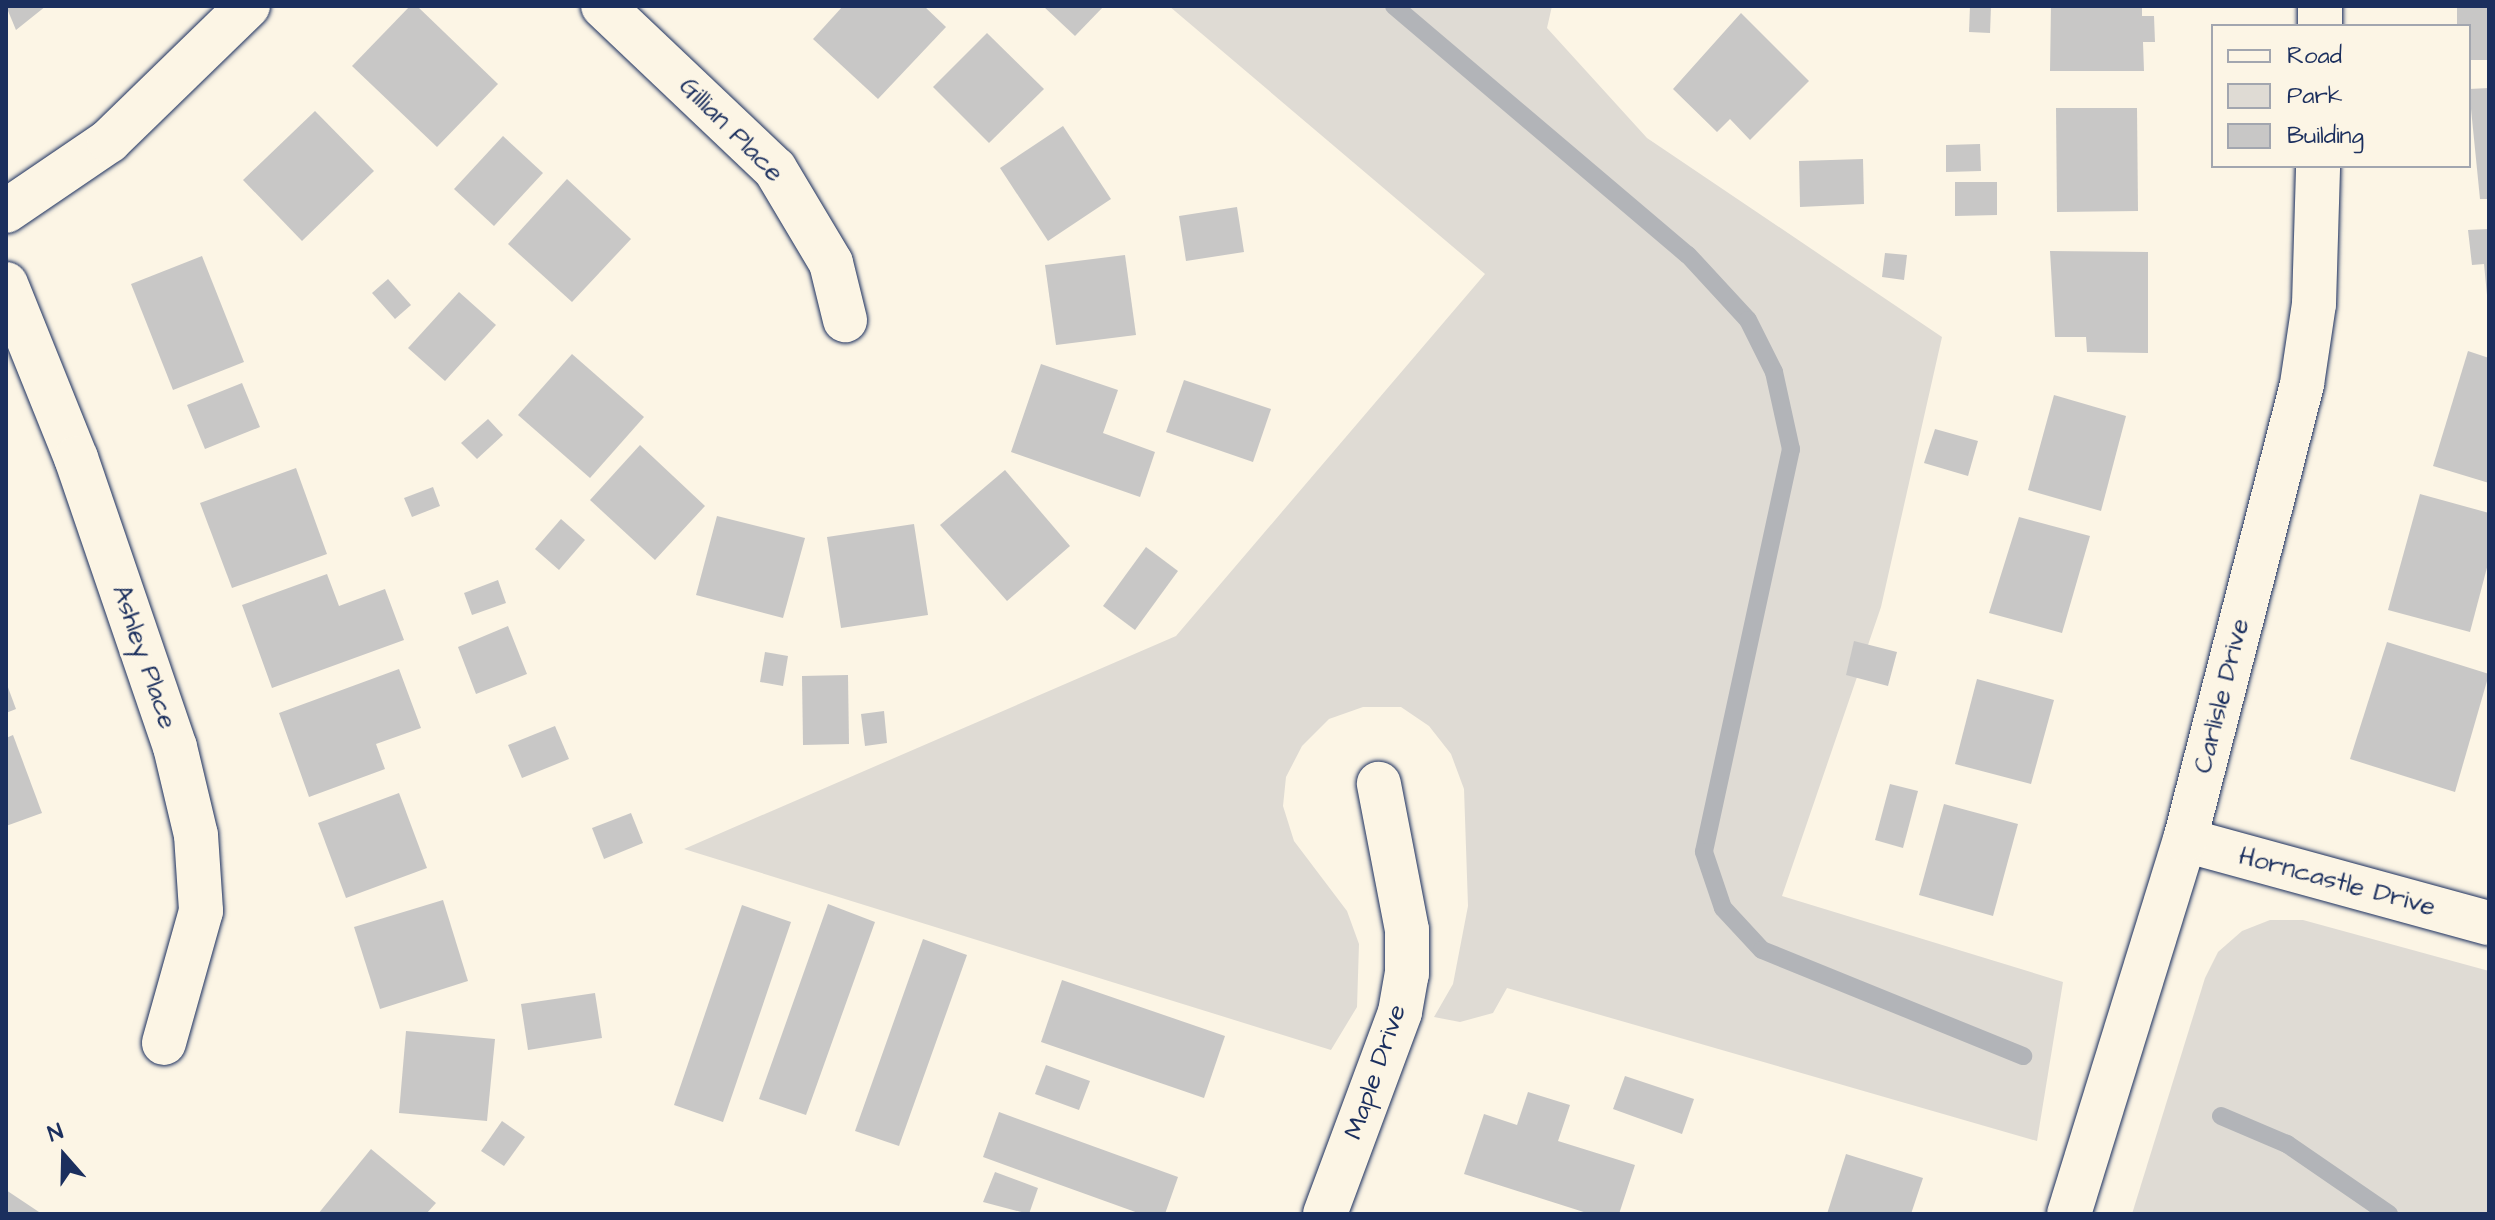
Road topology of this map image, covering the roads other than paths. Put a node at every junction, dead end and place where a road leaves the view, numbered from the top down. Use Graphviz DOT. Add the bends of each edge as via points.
graph roads {
  1 [pos="248,6"];
  2 [pos="603,6"];
  3 [pos="2318,168"];
  4 [pos="6,211"];
  5 [pos="6,284"];
  6 [pos="845,320"];
  7 [pos="1379,784"];
  8 [pos="2185,840"];
  9 [pos="2489,923"];
  10 [pos="164,1043"];
  11 [pos="1325,1214"];
  12 [pos="2069,1214"];
  1 -- 4 [label="street" via="109,141"];
  2 -- 6 [label="street, Gillian Place" via="775,169 831,263"];
  3 -- 8 [label="street, Carlisle Drive" via="2314,304 2302,384"];
  5 -- 10 [label="street, Ashley Place" via="86,487 175,747 196,835 201,911"];
  7 -- 11 [label="street, Maple Drive" via="1407,930 1407,974 1400,1012"];
  8 -- 9 [label="street, Horncastle Drive"];
  8 -- 12 [label="street, Carlisle Drive"];
}
